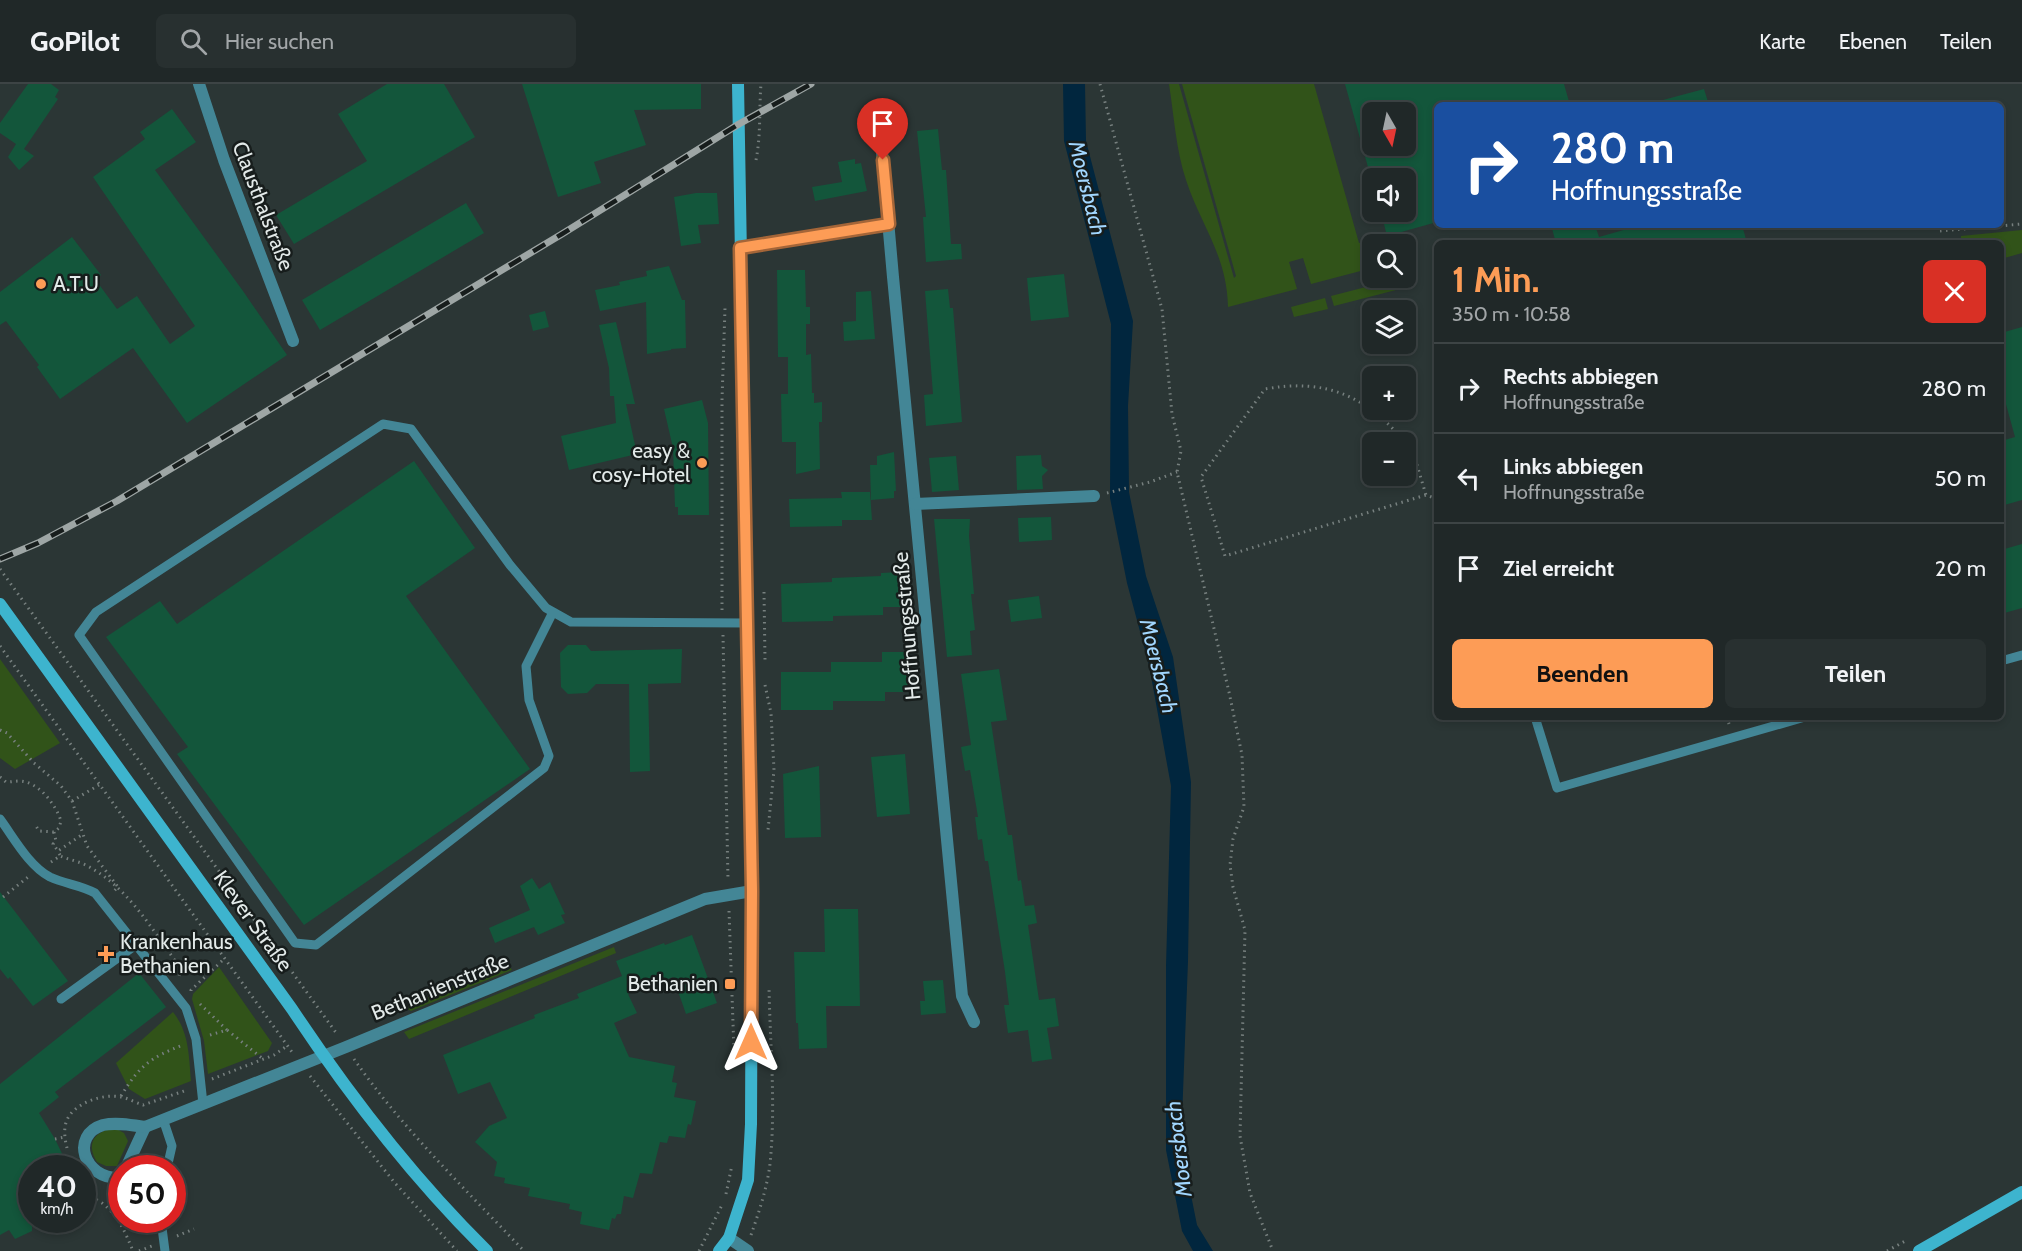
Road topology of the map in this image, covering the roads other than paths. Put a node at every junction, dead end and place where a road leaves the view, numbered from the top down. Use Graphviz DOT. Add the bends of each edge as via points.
graph roads {
  1 [pos="199,84"];
  2 [pos="738,84"];
  3 [pos="879,118"];
  4 [pos="889,224"];
  5 [pos="740,248"];
  6 [pos="293,341"];
  7 [pos="1094,496"];
  8 [pos="915,504"];
  9 [pos="0,604"];
  10 [pos="553,612"];
  11 [pos="747,623"];
  12 [pos="2022,655"];
  13 [pos="2004,660"];
  14 [pos="1536,720"];
  15 [pos="1794,720"];
  16 [pos="0,819"];
  17 [pos="752,891"];
  18 [pos="137,944"];
  19 [pos="61,999"];
  20 [pos="974,1022"];
  21 [pos="324,1056"];
  22 [pos="203,1104"];
  23 [pos="163,1119"];
  24 [pos="145,1127"];
  25 [pos="131,1155"];
  26 [pos="170,1155"];
  27 [pos="108,1177"];
  28 [pos="2022,1192"];
  29 [pos="163,1233"];
  30 [pos="729,1238"];
  31 [pos="720,1250"];
  32 [pos="165,1251"];
  33 [pos="487,1251"];
  34 [pos="748,1251"];
  35 [pos="1919,1251"];
  1 -- 6 [label="street, Clausthalstraße"];
  2 -- 5 [label="main road"];
  3 -- 4 [label="street, Hoffnungsstraße"];
  4 -- 5 [label="street"];
  4 -- 8 [label="street, Hoffnungsstraße"];
  5 -- 11 [label="main road"];
  7 -- 8 [label="street"];
  8 -- 20 [label="street, Hoffnungsstraße" via="962,996"];
  9 -- 21 [label="main road, Klever Straße"];
  10 -- 10 [label="lane" via="510,565 411,429 383,424 96,612 79,635 295,943 316,945 544,768 549,756 529,700 526,666"];
  10 -- 11 [label="lane" via="571,622"];
  11 -- 17 [label="main road"];
  12 -- 13 [label="lane"];
  14 -- 15 [label="lane" via="1557,788"];
  16 -- 18 [label="lane" via="42,872 95,893"];
  17 -- 21 [label="street, Bethanienstraße" via="705,899"];
  17 -- 30 [label="main road" via="752,1124 748,1180"];
  18 -- 19 [label="lane"];
  18 -- 22 [label="lane" via="190,1017"];
  21 -- 22 [label="street, Bethanienstraße"];
  21 -- 33 [label="main road, Klever Straße" via="399,1154"];
  22 -- 23 [label="street, Bethanienstraße"];
  23 -- 24 [label="street, Bethanienstraße"];
  23 -- 26 [label="lane" via="172,1146"];
  24 -- 25 [label="street, Bethanienstraße"];
  24 -- 27 [label="street, Bethanienstraße" via="102,1125 87,1136 84,1148 91,1168"];
  28 -- 35 [label="main road"];
  29 -- 32 [label="lane"];
  30 -- 31 [label="main road"];
  30 -- 34 [label="street"];
}
